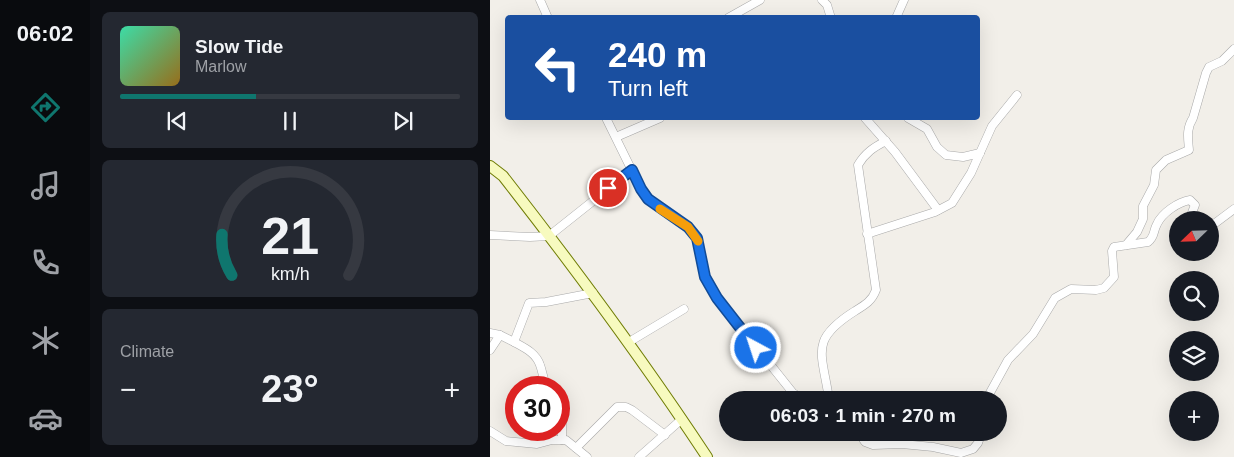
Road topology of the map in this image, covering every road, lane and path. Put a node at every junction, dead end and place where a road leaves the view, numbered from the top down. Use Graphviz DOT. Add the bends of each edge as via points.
graph roads {
  1 [pos="540,0"];
  2 [pos="760,0"];
  3 [pos="822,0"];
  4 [pos="904,0"];
  5 [pos="547,15"];
  6 [pos="733,15"];
  7 [pos="830,15"];
  8 [pos="897,15"];
  9 [pos="1234,50"];
  10 [pos="1017,95"];
  11 [pos="607,120"];
  12 [pos="655,120"];
  13 [pos="867,120"];
  14 [pos="911,120"];
  15 [pos="616,137"];
  16 [pos="886,141"];
  17 [pos="980,153"];
  18 [pos="490,166"];
  19 [pos="630,172"];
  20 [pos="1234,209"];
  21 [pos="938,210"];
  22 [pos="1170,211"];
  23 [pos="1193,211"];
  24 [pos="1169,212"];
  25 [pos="1219,221"];
  26 [pos="868,234"];
  27 [pos="490,235"];
  28 [pos="549,236"];
  29 [pos="1126,245"];
  30 [pos="593,293"];
  31 [pos="684,309"];
  32 [pos="490,334"];
  33 [pos="500,335"];
  34 [pos="514,342"];
  35 [pos="629,342"];
  36 [pos="490,350"];
  37 [pos="542,376"];
  38 [pos="792,391"];
  39 [pos="829,391"];
  40 [pos="991,391"];
  41 [pos="682,419"];
  42 [pos="490,431"];
  43 [pos="665,434"];
  44 [pos="505,440"];
  45 [pos="506,441"];
  46 [pos="548,441"];
  47 [pos="567,441"];
  48 [pos="864,441"];
  49 [pos="979,441"];
  50 [pos="576,448"];
  51 [pos="587,457"];
  52 [pos="639,457"];
  53 [pos="707,457"];
  1 -- 5 [label="street"];
  2 -- 6 [label="street"];
  3 -- 7 [label="street"];
  4 -- 8 [label="street"];
  9 -- 29 [label="street" via="1206,73 1187,132 1189,150 1166,160 1156,170 1154,185 1142,206 1144,219"];
  10 -- 17 [label="street" via="992,126"];
  11 -- 15 [label="street"];
  12 -- 15 [label="street"];
  13 -- 16 [label="street"];
  14 -- 17 [label="street" via="927,129 937,147 946,155 963,157"];
  15 -- 19 [label="street"];
  16 -- 21 [label="street"];
  16 -- 26 [label="street" via="863,156 858,164"];
  17 -- 21 [label="street" via="958,197"];
  18 -- 28 [label="street" via="503,176"];
  19 -- 28 [label="street"];
  19 -- 38 [label="street" via="648,199 688,227 697,238 702,268 712,291"];
  20 -- 25 [label="street"];
  21 -- 26 [label="street"];
  22 -- 23 [label="street" via="1190,200 1195,205"];
  24 -- 29 [label="street" via="1158,221 1152,239"];
  26 -- 39 [label="street" via="876,290 870,301 836,324 823,341 823,366"];
  27 -- 28 [label="street"];
  28 -- 30 [label="street"];
  29 -- 40 [label="street" via="1114,247 1112,251 1114,277 1108,284 1096,290 1071,289 1055,298 1033,334 1008,360"];
  30 -- 34 [label="street" via="529,303"];
  30 -- 35 [label="street"];
  31 -- 35 [label="street"];
  32 -- 33 [label="street"];
  33 -- 34 [label="street"];
  33 -- 36 [label="street"];
  34 -- 37 [label="street" via="532,352"];
  35 -- 41 [label="street"];
  41 -- 43 [label="street"];
  41 -- 53 [label="street"];
  42 -- 44 [label="street"];
  43 -- 50 [label="street" via="632,410 621,406 616,407"];
  43 -- 52 [label="street"];
  45 -- 46 [label="street" via="537,444"];
  47 -- 50 [label="street"];
  48 -- 49 [label="street" via="873,445 916,446 961,453 973,448"];
  50 -- 51 [label="street"];
}
